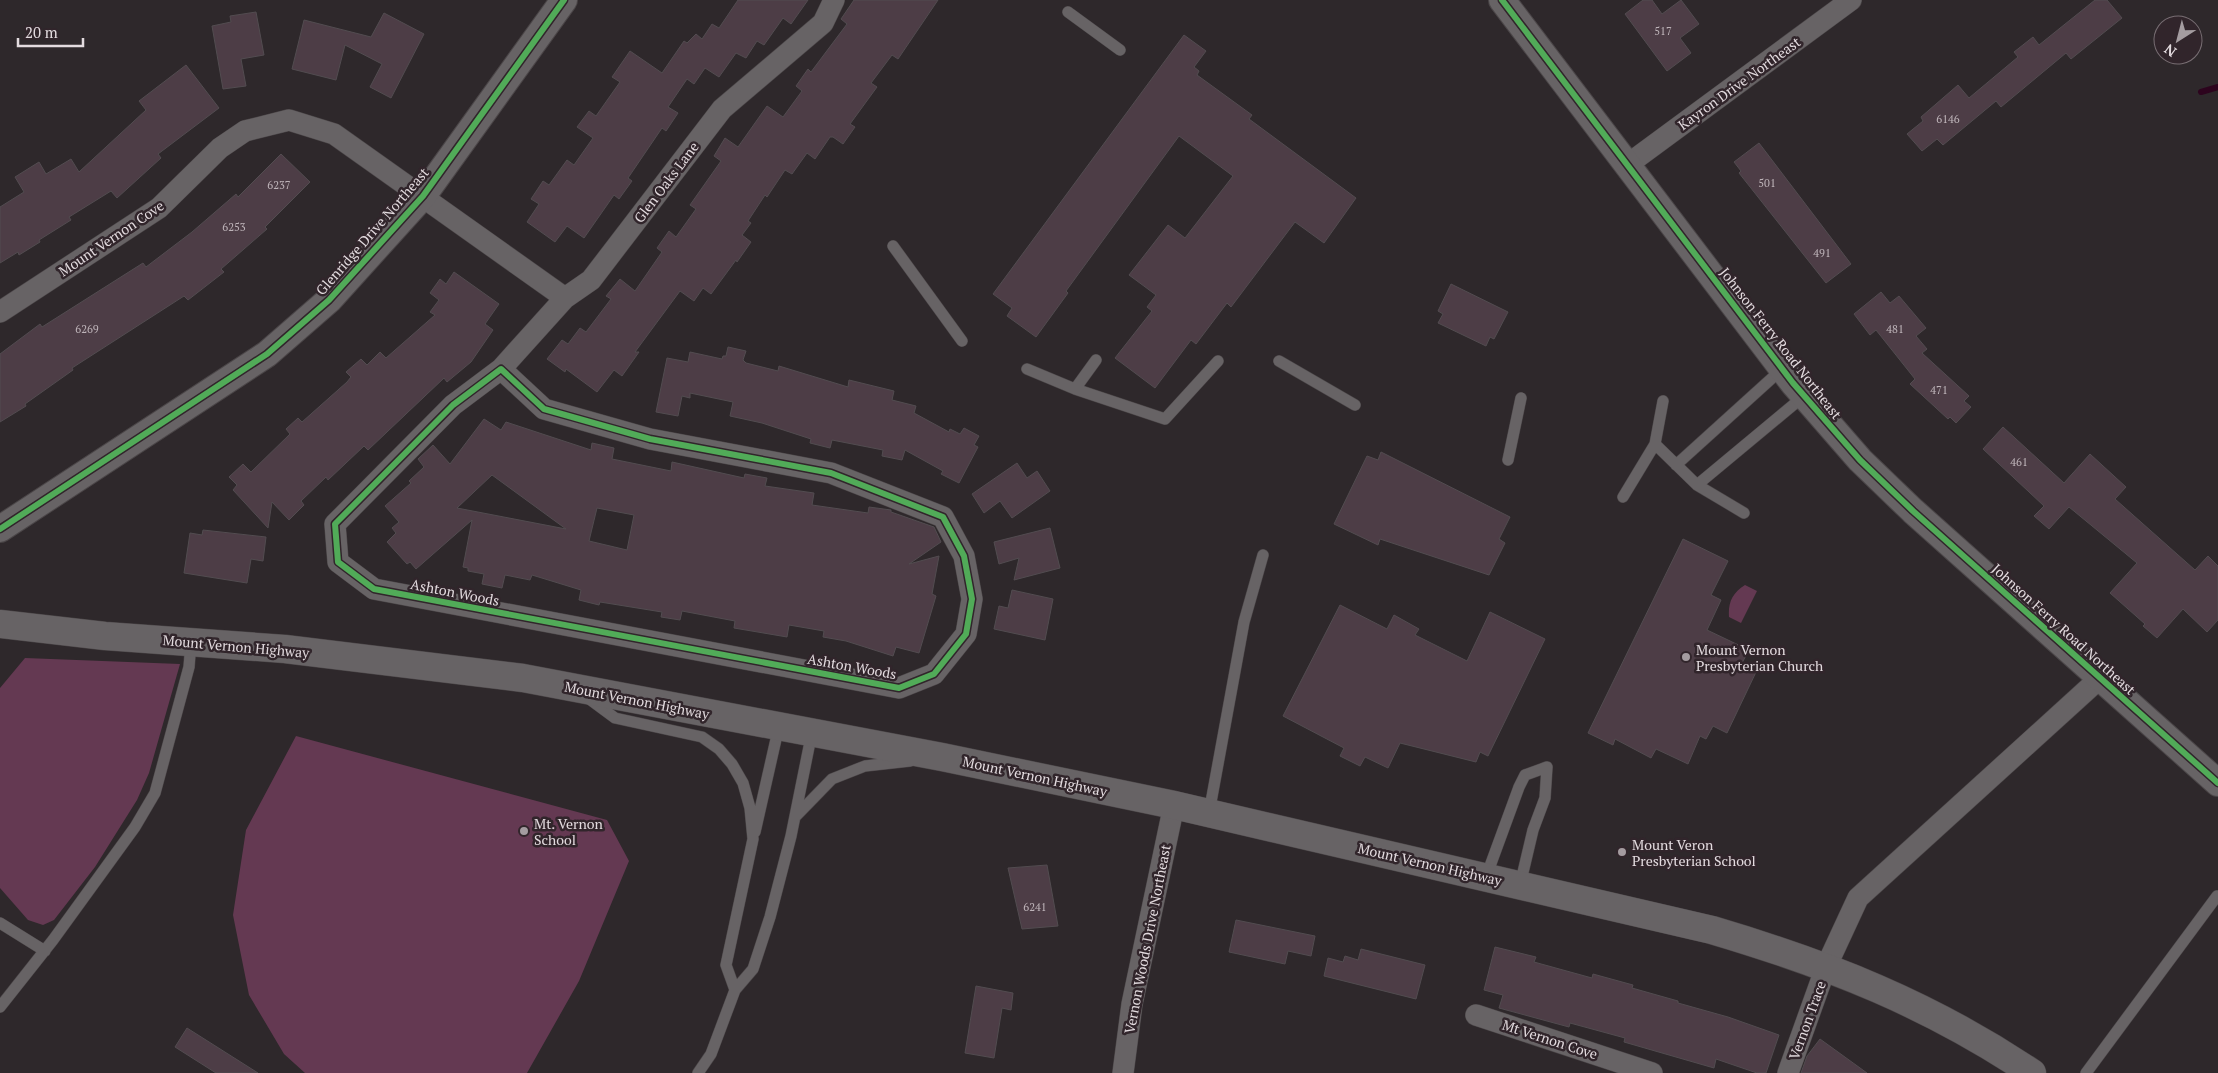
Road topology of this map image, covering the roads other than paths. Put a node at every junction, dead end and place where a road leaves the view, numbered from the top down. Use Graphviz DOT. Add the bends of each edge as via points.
graph roads {
  1 [pos="564,0"];
  2 [pos="834,0"];
  3 [pos="1502,0"];
  4 [pos="1851,0"];
  5 [pos="1068,12"];
  6 [pos="1120,50"];
  7 [pos="1627,165"];
  8 [pos="423,196"];
  9 [pos="893,246"];
  10 [pos="565,298"];
  11 [pos="0,312"];
  12 [pos="962,341"];
  13 [pos="1096,360"];
  14 [pos="1218,361"];
  15 [pos="1279,361"];
  16 [pos="501,369"];
  17 [pos="1027,369"];
  18 [pos="1782,369"];
  19 [pos="1075,389"];
  20 [pos="1804,396"];
  21 [pos="1521,398"];
  22 [pos="1663,401"];
  23 [pos="1354,405"];
  24 [pos="1655,444"];
  25 [pos="1508,460"];
  26 [pos="1676,465"];
  27 [pos="1697,485"];
  28 [pos="1623,497"];
  29 [pos="1744,513"];
  30 [pos="0,529"];
  31 [pos="1263,555"];
  32 [pos="0,624"];
  33 [pos="191,642"];
  34 [pos="2100,678"];
  35 [pos="575,689"];
  36 [pos="779,726"];
  37 [pos="812,732"];
  38 [pos="942,757"];
  39 [pos="2218,783"];
  40 [pos="1174,805"];
  41 [pos="1209,813"];
  42 [pos="795,817"];
  43 [pos="753,839"];
  44 [pos="1486,877"];
  45 [pos="1520,885"];
  46 [pos="2217,896"];
  47 [pos="0,923"];
  48 [pos="44,951"];
  49 [pos="1826,967"];
  50 [pos="735,990"];
  51 [pos="0,1007"];
  52 [pos="1476,1015"];
  53 [pos="698,1073"];
  54 [pos="1123,1073"];
  55 [pos="1652,1073"];
  56 [pos="1788,1073"];
  57 [pos="2032,1073"];
  58 [pos="2086,1073"];
  1 -- 8 [label="street, Glenridge Drive Northeast"];
  2 -- 10 [label="street, Glen Oaks Lane" via="823,23 722,109 591,280"];
  3 -- 7 [label="street, Johnson Ferry Road Northeast"];
  4 -- 7 [label="street, Kayron Drive Northeast"];
  5 -- 6 [label="lane"];
  7 -- 18 [label="street, Johnson Ferry Road Northeast"];
  8 -- 10 [label="street"];
  8 -- 11 [label="street, Mount Vernon Cove" via="334,134 289,120 245,131 220,148 158,208"];
  8 -- 30 [label="street, Glenridge Drive Northeast" via="329,300 274,348"];
  9 -- 12 [label="lane"];
  10 -- 16 [label="street, Glen Oaks Lane"];
  13 -- 19 [label="lane"];
  14 -- 19 [label="lane" via="1165,419"];
  15 -- 23 [label="lane"];
  16 -- 16 [label="street, Ashton Woods" via="544,409 650,439 831,473 943,517 964,556 971,590 966,634 934,674 899,688 374,589 338,562 335,524 453,405"];
  17 -- 19 [label="lane"];
  18 -- 20 [label="street, Johnson Ferry Road Northeast"];
  18 -- 26 [label="lane"];
  20 -- 27 [label="lane"];
  20 -- 34 [label="street, Johnson Ferry Road Northeast" via="1860,460 1906,505"];
  21 -- 25 [label="lane"];
  22 -- 24 [label="lane"];
  24 -- 26 [label="lane"];
  24 -- 28 [label="lane"];
  26 -- 27 [label="lane"];
  27 -- 29 [label="lane"];
  31 -- 41 [label="lane" via="1244,622"];
  32 -- 33 [label="main road, Mount Vernon Highway"];
  33 -- 35 [label="main road, Mount Vernon Highway" via="431,665"];
  33 -- 48 [label="lane" via="189,667 155,793 135,827"];
  34 -- 39 [label="street, Johnson Ferry Road Northeast"];
  34 -- 49 [label="street, Vernon Trace" via="1858,898"];
  35 -- 36 [label="main road, Mount Vernon Highway"];
  35 -- 43 [label="lane" via="615,718 702,737 719,749 743,783"];
  36 -- 37 [label="main road, Mount Vernon Highway"];
  36 -- 43 [label="lane"];
  37 -- 38 [label="main road, Mount Vernon Highway"];
  37 -- 42 [label="lane"];
  38 -- 40 [label="main road, Mount Vernon Highway"];
  38 -- 42 [label="lane" via="865,766 832,779"];
  40 -- 41 [label="main road, Mount Vernon Highway"];
  40 -- 54 [label="street, Vernon Woods Drive Northeast" via="1132,1004"];
  41 -- 44 [label="main road, Mount Vernon Highway"];
  42 -- 50 [label="lane" via="754,969"];
  43 -- 50 [label="lane" via="726,965"];
  44 -- 45 [label="main road, Mount Vernon Highway"];
  44 -- 45 [label="lane" via="1518,787 1525,775 1547,767 1545,798 1533,830"];
  45 -- 49 [label="main road, Mount Vernon Highway" via="1712,930"];
  46 -- 58 [label="lane"];
  47 -- 48 [label="lane"];
  48 -- 51 [label="lane"];
  49 -- 56 [label="street, Vernon Trace"];
  49 -- 57 [label="main road, Mount Vernon Highway" via="1866,982 1950,1022"];
  50 -- 53 [label="lane" via="711,1054"];
  52 -- 55 [label="street, Mt Vernon Cove"];
}
